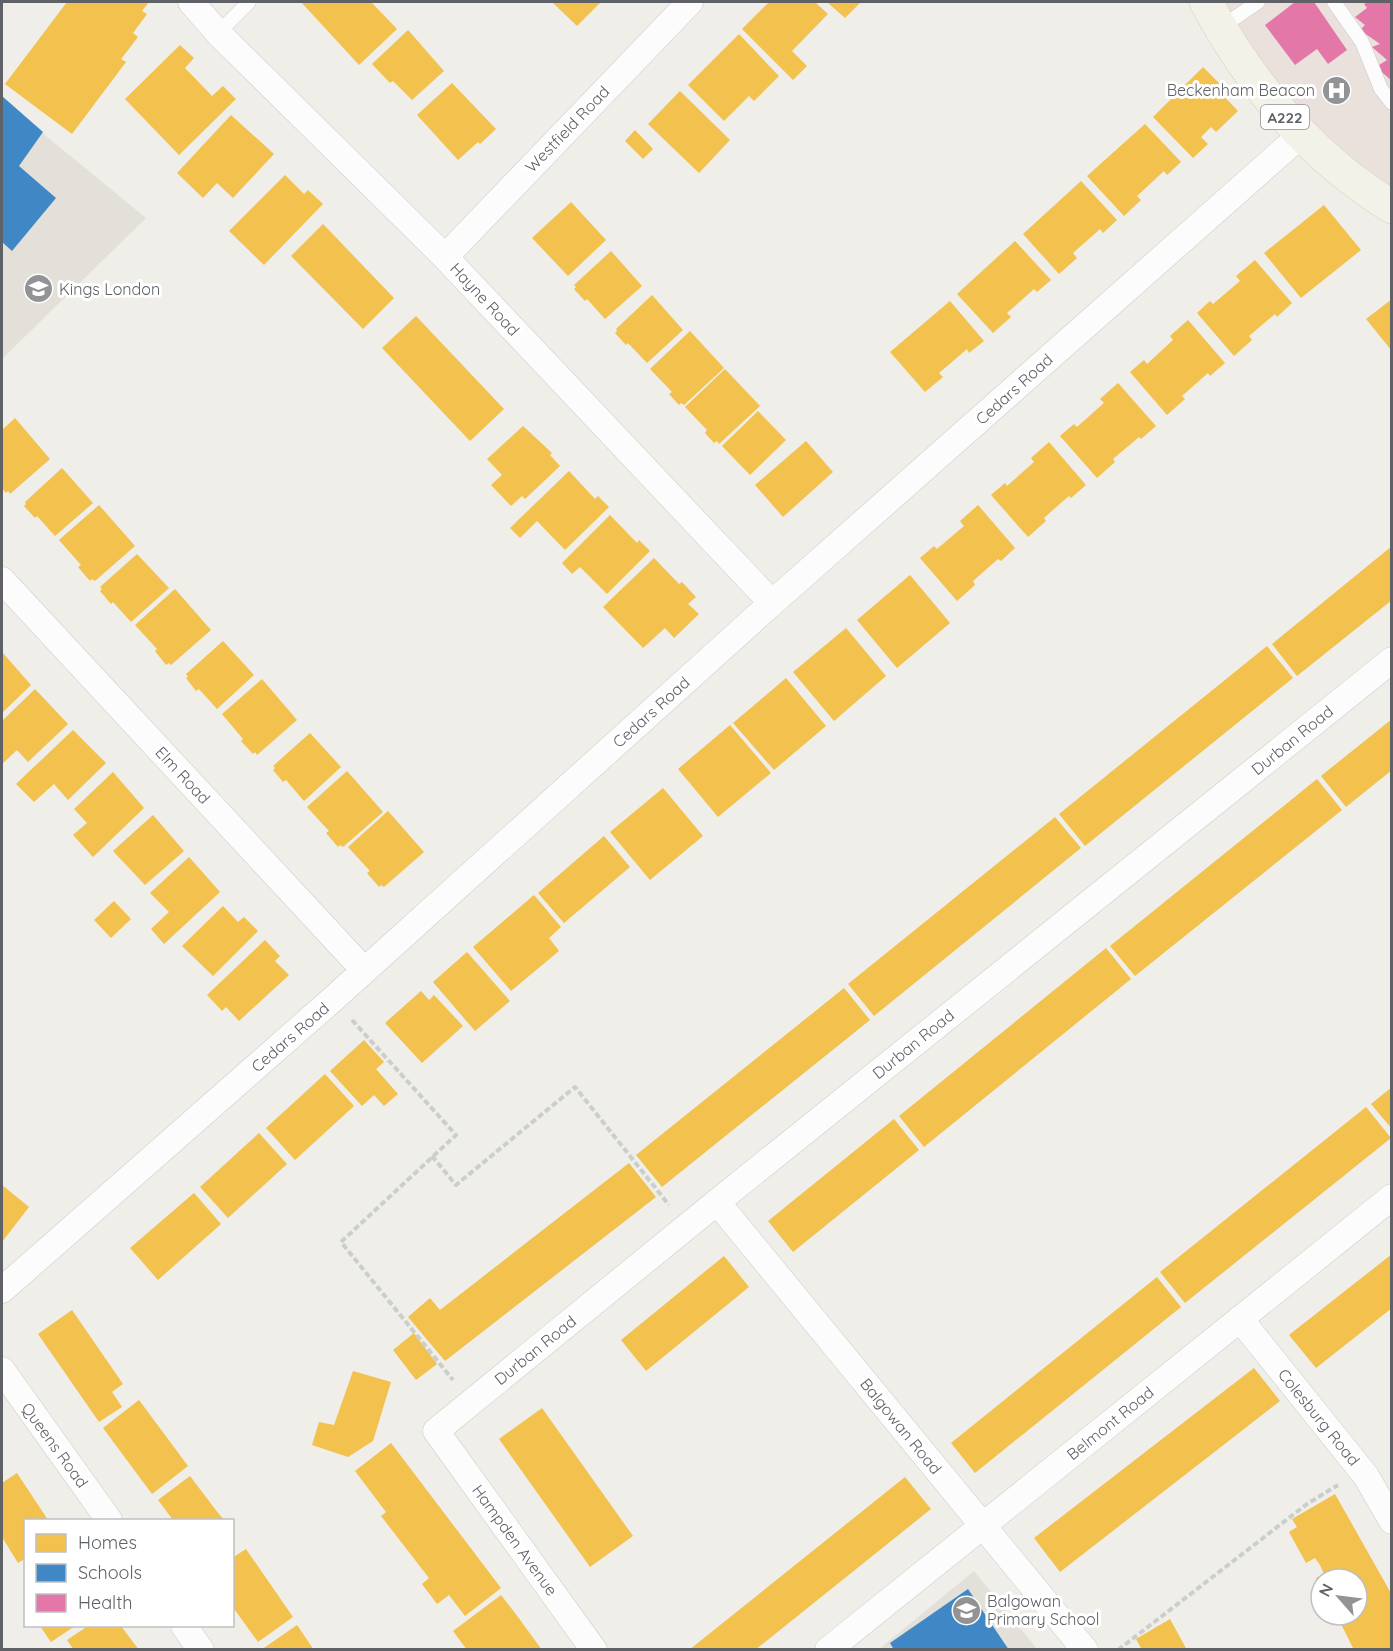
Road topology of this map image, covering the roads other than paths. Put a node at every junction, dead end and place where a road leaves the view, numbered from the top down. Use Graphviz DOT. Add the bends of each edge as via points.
graph roads {
  1 [pos="191,2"];
  2 [pos="249,2"];
  3 [pos="690,2"];
  4 [pos="1258,2"];
  5 [pos="1334,2"];
  6 [pos="1213,15"];
  7 [pos="218,33"];
  8 [pos="1392,103"];
  9 [pos="1301,135"];
  10 [pos="1392,207"];
  11 [pos="445,257"];
  12 [pos="2,580"];
  13 [pos="772,603"];
  14 [pos="1392,660"];
  15 [pos="364,970"];
  16 [pos="1392,1197"];
  17 [pos="717,1202"];
  18 [pos="2,1290"];
  19 [pos="1240,1319"];
  20 [pos="2,1370"];
  21 [pos="436,1431"];
  22 [pos="108,1519"];
  23 [pos="1392,1521"];
  24 [pos="983,1526"];
  25 [pos="185,1627"];
  26 [pos="201,1650"];
  27 [pos="594,1650"];
  28 [pos="828,1650"];
  29 [pos="1086,1650"];
  1 -- 7 [label="street, Hayne Road"];
  2 -- 7 [label="lane"];
  3 -- 11 [label="street, Westfield Road"];
  4 -- 6 [label="lane"];
  5 -- 8 [label="lane" via="1362,42 1381,89"];
  6 -- 9 [label="main road, A222" via="1263,91"];
  7 -- 11 [label="street, Hayne Road"];
  9 -- 10 [label="main road, A222" via="1346,175"];
  9 -- 13 [label="street, Cedars Road"];
  11 -- 13 [label="street, Hayne Road"];
  12 -- 15 [label="street, Elm Road"];
  13 -- 15 [label="street, Cedars Road"];
  14 -- 17 [label="street, Durban Road"];
  15 -- 18 [label="street, Cedars Road"];
  16 -- 19 [label="street, Belmont Road"];
  17 -- 21 [label="street, Durban Road"];
  17 -- 24 [label="street, Balgowan Road"];
  19 -- 23 [label="street, Colesburg Road" via="1362,1471"];
  19 -- 24 [label="street, Belmont Road"];
  20 -- 22 [label="street, Queens Road"];
  21 -- 27 [label="street, Hampden Avenue"];
  24 -- 28 [label="street, Belmont Road"];
  24 -- 29 [label="street, Balgowan Road"];
  25 -- 26 [label="street"];
}
